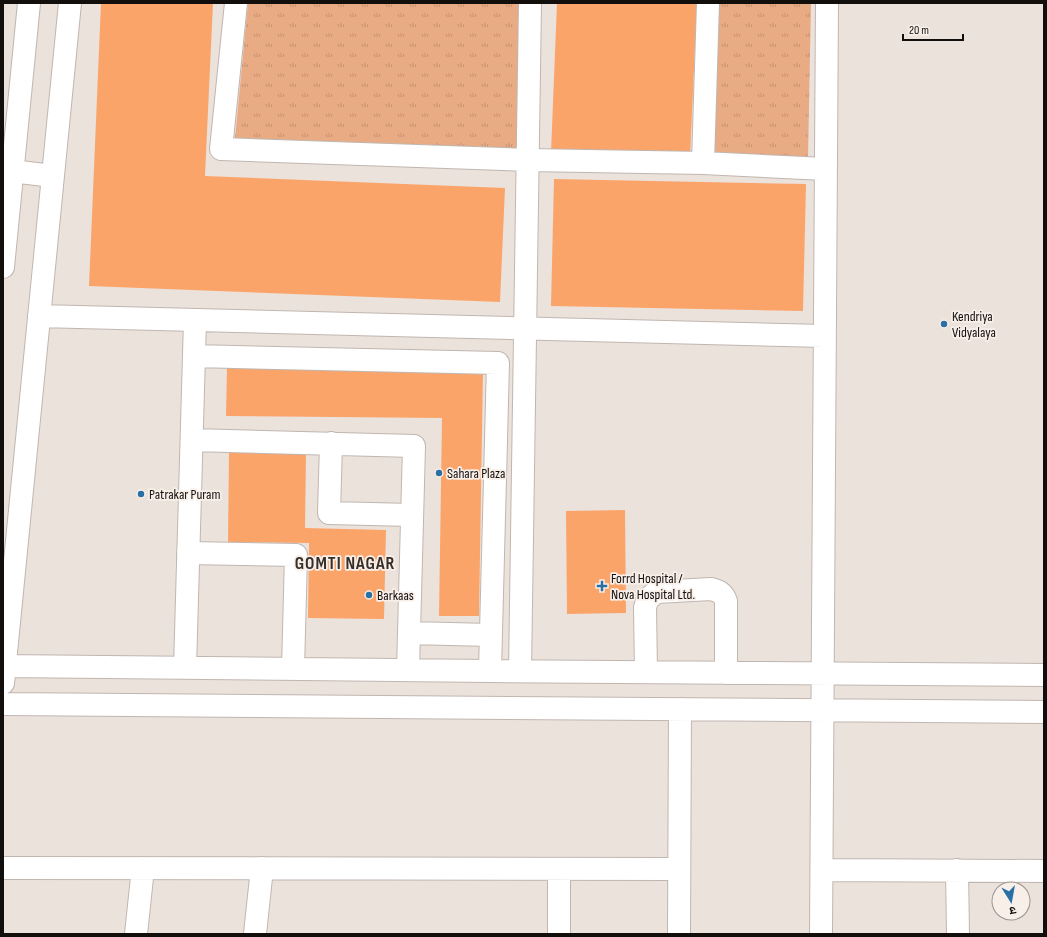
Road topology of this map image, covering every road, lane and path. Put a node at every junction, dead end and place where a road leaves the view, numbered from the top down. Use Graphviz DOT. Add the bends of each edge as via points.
graph roads {
  1 [pos="29,3"];
  2 [pos="70,3"];
  3 [pos="236,3"];
  4 [pos="530,3"];
  5 [pos="708,3"];
  6 [pos="827,3"];
  7 [pos="528,160"];
  8 [pos="703,163"];
  9 [pos="825,168"];
  10 [pos="8,171"];
  11 [pos="53,176"];
  12 [pos="3,267"];
  13 [pos="39,316"];
  14 [pos="195,320"];
  15 [pos="525,328"];
  16 [pos="824,336"];
  17 [pos="194,356"];
  18 [pos="192,440"];
  19 [pos="331,443"];
  20 [pos="412,515"];
  21 [pos="188,553"];
  22 [pos="409,633"];
  23 [pos="491,635"];
  24 [pos="185,668"];
  25 [pos="293,669"];
  26 [pos="408,670"];
  27 [pos="4,671"];
  28 [pos="520,671"];
  29 [pos="490,672"];
  30 [pos="646,672"];
  31 [pos="726,673"];
  32 [pos="822,673"];
  33 [pos="1044,675"];
  34 [pos="3,704"];
  35 [pos="680,709"];
  36 [pos="822,710"];
  37 [pos="1044,712"];
  38 [pos="3,868"];
  39 [pos="143,868"];
  40 [pos="262,868"];
  41 [pos="560,869"];
  42 [pos="679,869"];
  43 [pos="822,870"];
  44 [pos="957,870"];
  45 [pos="1044,871"];
  46 [pos="136,934"];
  47 [pos="255,934"];
  48 [pos="559,934"];
  49 [pos="679,934"];
  50 [pos="821,934"];
  51 [pos="958,934"];
  1 -- 10 [label="street"];
  2 -- 11 [label="street"];
  3 -- 7 [label="street" via="221,149"];
  4 -- 7 [label="street"];
  5 -- 8 [label="street"];
  6 -- 9 [label="street"];
  7 -- 8 [label="street"];
  7 -- 15 [label="street"];
  8 -- 9 [label="street"];
  9 -- 16 [label="street"];
  10 -- 11 [label="street"];
  10 -- 12 [label="street"];
  11 -- 13 [label="street"];
  13 -- 14 [label="street"];
  13 -- 27 [label="street"];
  14 -- 15 [label="street"];
  14 -- 17 [label="street"];
  15 -- 16 [label="street"];
  15 -- 28 [label="street"];
  16 -- 32 [label="street"];
  17 -- 18 [label="street"];
  17 -- 23 [label="street" via="498,363"];
  18 -- 19 [label="street"];
  18 -- 21 [label="street"];
  19 -- 20 [label="street" via="414,446"];
  19 -- 20 [label="street" via="329,513"];
  20 -- 22 [label="street"];
  21 -- 24 [label="street"];
  21 -- 25 [label="street" via="296,555"];
  22 -- 23 [label="street"];
  22 -- 26 [label="street"];
  23 -- 29 [label="street"];
  24 -- 25 [label="street"];
  24 -- 27 [label="street"];
  25 -- 26 [label="street"];
  26 -- 29 [label="street"];
  28 -- 29 [label="street"];
  28 -- 30 [label="street"];
  30 -- 31 [label="street"];
  30 -- 31 [label="street" via="647,600 656,592 711,589 718,590 726,601"];
  31 -- 32 [label="street"];
  32 -- 33 [label="street"];
  32 -- 36 [label="street"];
  34 -- 35 [label="street"];
  35 -- 36 [label="street"];
  35 -- 42 [label="street"];
  36 -- 37 [label="street"];
  36 -- 43 [label="street"];
  38 -- 39 [label="street"];
  39 -- 40 [label="street"];
  39 -- 46 [label="street"];
  40 -- 41 [label="street"];
  40 -- 47 [label="street"];
  41 -- 42 [label="street"];
  41 -- 48 [label="street"];
  42 -- 49 [label="street"];
  43 -- 44 [label="street"];
  43 -- 50 [label="street"];
  44 -- 45 [label="street"];
  44 -- 51 [label="street"];
}
